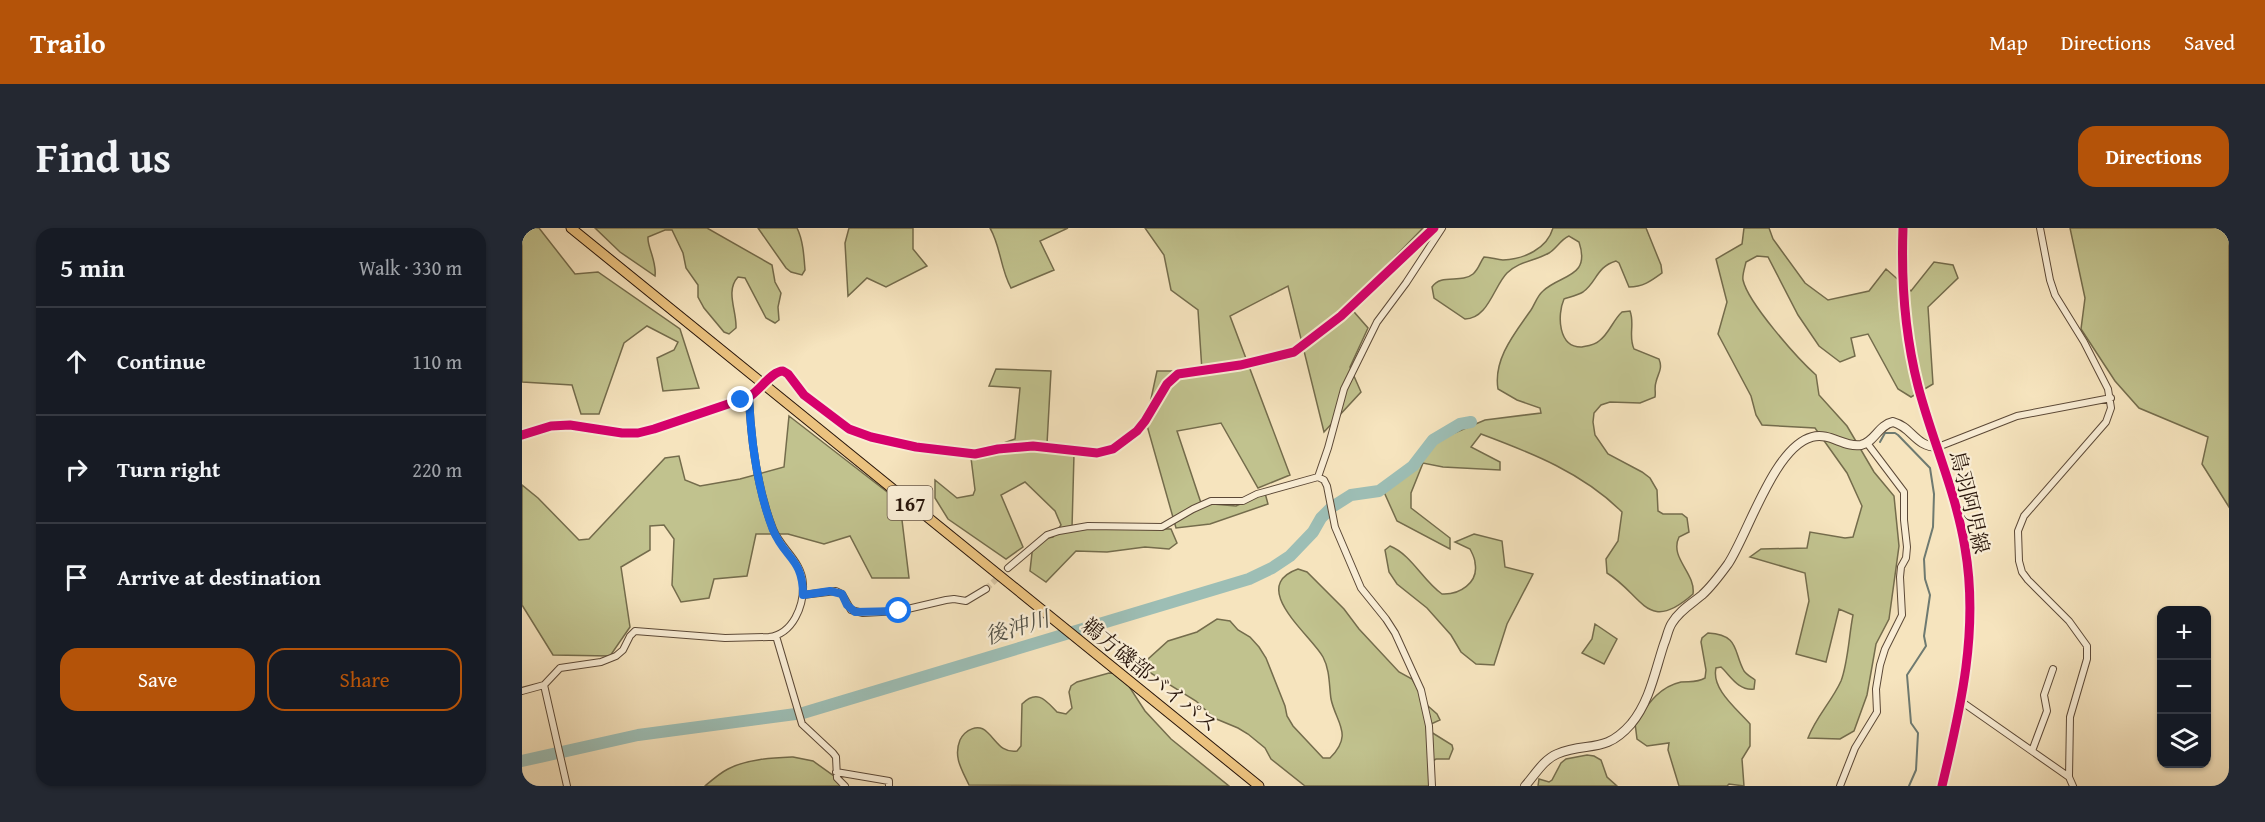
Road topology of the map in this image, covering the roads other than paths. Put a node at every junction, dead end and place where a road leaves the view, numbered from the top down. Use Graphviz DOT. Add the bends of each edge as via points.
graph roads {
  1 [pos="571,228"];
  2 [pos="1434,228"];
  3 [pos="1442,228"];
  4 [pos="1903,228"];
  5 [pos="2040,228"];
  6 [pos="766,384"];
  7 [pos="749,397"];
  8 [pos="2111,398"];
  9 [pos="522,435"];
  10 [pos="1867,443"];
  11 [pos="1938,447"];
  12 [pos="1318,477"];
  13 [pos="1008,568"];
  14 [pos="986,589"];
  15 [pos="803,595"];
  16 [pos="776,636"];
  17 [pos="2053,669"];
  18 [pos="544,685"];
  19 [pos="522,691"];
  20 [pos="1962,702"];
  21 [pos="2032,751"];
  22 [pos="836,772"];
  23 [pos="2069,777"];
  24 [pos="567,786"];
  25 [pos="845,786"];
  26 [pos="889,786"];
  27 [pos="1259,786"];
  28 [pos="1432,786"];
  29 [pos="1526,786"];
  30 [pos="1840,786"];
  31 [pos="1942,786"];
  32 [pos="2073,786"];
  1 -- 6 [label="highway, 鵜方磯部バイパス / 167"];
  2 -- 6 [label="street" via="1341,316 1294,352 1178,374 1167,384 1137,431 1113,449 1097,453 1033,446 975,454 916,447 849,429 804,394 783,371 774,374"];
  3 -- 12 [label="street" via="1377,322 1344,389"];
  4 -- 11 [label="main road, 鳥羽阿児線" via="1904,302 1911,353"];
  5 -- 8 [label="street" via="2055,295 2084,342"];
  6 -- 7 [label="street"];
  6 -- 27 [label="highway, 鵜方磯部バイパス / 167"];
  7 -- 9 [label="street" via="638,433 570,425"];
  7 -- 15 [label="street" via="754,450 768,513 779,543 801,573"];
  8 -- 11 [label="street" via="2017,416"];
  8 -- 23 [label="street" via="2106,422 2024,516 2018,531 2022,572 2087,646 2087,659 2072,708"];
  10 -- 11 [label="street" via="1883,425 1893,422 1921,443"];
  10 -- 29 [label="street" via="1854,445 1833,437 1815,436 1790,454 1765,490 1730,561 1715,582 1683,609 1671,625 1649,692 1630,725 1601,746 1557,754 1547,760"];
  10 -- 30 [label="street" via="1904,492 1906,558 1900,577 1902,615 1880,665 1877,712 1855,748"];
  11 -- 20 [label="main road, 鳥羽阿児線" via="1966,548 1970,642"];
  12 -- 13 [label="street" via="1244,501 1211,501 1162,528 1088,526 1059,531 1047,535"];
  12 -- 28 [label="street" via="1327,486 1335,527 1361,588 1395,633 1420,690 1429,726"];
  14 -- 15 [label="street" via="966,601 954,598 899,611 863,613 851,610 836,591"];
  15 -- 16 [label="street" via="799,613"];
  16 -- 18 [label="street" via="724,638 638,631 616,656 560,668"];
  16 -- 22 [label="street" via="802,724 836,757"];
  17 -- 21 [label="street" via="2044,695 2047,711"];
  18 -- 19 [label="street"];
  18 -- 24 [label="street"];
  20 -- 21 [label="street"];
  20 -- 31 [label="main road, 鳥羽阿児線"];
  21 -- 23 [label="street"];
  22 -- 25 [label="street"];
  22 -- 26 [label="street" via="889,780"];
  23 -- 32 [label="street"];
}
